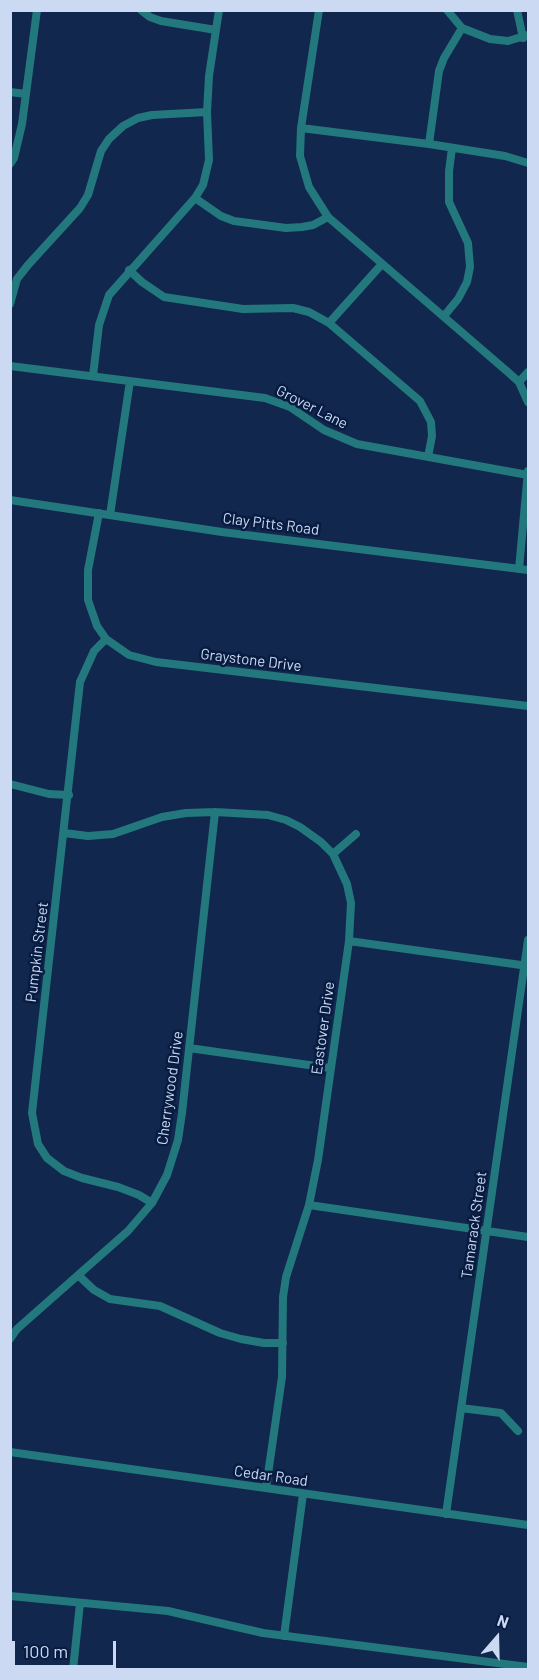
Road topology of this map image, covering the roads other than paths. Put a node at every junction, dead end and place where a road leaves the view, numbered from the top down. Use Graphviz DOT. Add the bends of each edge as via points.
graph roads {
  1 [pos="37,10"];
  2 [pos="141,10"];
  3 [pos="219,10"];
  4 [pos="320,10"];
  5 [pos="447,10"];
  6 [pos="517,10"];
  7 [pos="462,28"];
  8 [pos="216,30"];
  9 [pos="526,37"];
  10 [pos="10,92"];
  11 [pos="26,94"];
  12 [pos="207,112"];
  13 [pos="301,128"];
  14 [pos="429,144"];
  15 [pos="452,148"];
  16 [pos="528,163"];
  17 [pos="10,164"];
  18 [pos="195,198"];
  19 [pos="328,218"];
  20 [pos="382,264"];
  21 [pos="129,270"];
  22 [pos="10,304"];
  23 [pos="444,316"];
  24 [pos="329,323"];
  25 [pos="10,366"];
  26 [pos="528,372"];
  27 [pos="93,376"];
  28 [pos="130,381"];
  29 [pos="519,382"];
  30 [pos="528,402"];
  31 [pos="428,457"];
  32 [pos="528,470"];
  33 [pos="528,475"];
  34 [pos="10,500"];
  35 [pos="99,513"];
  36 [pos="110,515"];
  37 [pos="519,569"];
  38 [pos="528,570"];
  39 [pos="106,639"];
  40 [pos="528,706"];
  41 [pos="10,784"];
  42 [pos="69,795"];
  43 [pos="214,812"];
  44 [pos="64,833"];
  45 [pos="356,834"];
  46 [pos="333,854"];
  47 [pos="528,939"];
  48 [pos="349,941"];
  49 [pos="527,966"];
  50 [pos="189,1048"];
  51 [pos="330,1068"];
  52 [pos="152,1203"];
  53 [pos="309,1205"];
  54 [pos="486,1231"];
  55 [pos="528,1237"];
  56 [pos="78,1275"];
  57 [pos="10,1339"];
  58 [pos="283,1343"];
  59 [pos="461,1408"];
  60 [pos="518,1431"];
  61 [pos="10,1452"];
  62 [pos="266,1488"];
  63 [pos="303,1494"];
  64 [pos="446,1514"];
  65 [pos="528,1525"];
  66 [pos="10,1596"];
  67 [pos="80,1603"];
  68 [pos="284,1636"];
  69 [pos="484,1666"];
  70 [pos="528,1667"];
  71 [pos="73,1670"];
  1 -- 11 [label="street"];
  2 -- 8 [label="street" via="161,21"];
  3 -- 8 [label="street"];
  4 -- 13 [label="street"];
  5 -- 7 [label="street"];
  6 -- 9 [label="street"];
  7 -- 9 [label="street" via="490,39"];
  7 -- 14 [label="street" via="440,71"];
  8 -- 12 [label="street"];
  10 -- 11 [label="street"];
  11 -- 17 [label="street" via="18,143"];
  12 -- 18 [label="street" via="209,160 203,185"];
  12 -- 22 [label="street" via="138,118 109,139 101,151 88,195 17,279"];
  13 -- 14 [label="street"];
  13 -- 19 [label="street" via="304,174"];
  14 -- 15 [label="street"];
  15 -- 16 [label="street"];
  15 -- 23 [label="street" via="449,202 468,243 470,267 458,299"];
  18 -- 19 [label="street" via="234,221 286,228 313,225"];
  18 -- 21 [label="street"];
  19 -- 20 [label="street"];
  20 -- 23 [label="street"];
  20 -- 24 [label="street"];
  21 -- 24 [label="street" via="164,297 243,309 293,308"];
  21 -- 27 [label="street" via="103,309"];
  23 -- 29 [label="street"];
  24 -- 31 [label="street" via="420,401 432,436"];
  25 -- 27 [label="street, Grover Lane"];
  26 -- 29 [label="street"];
  27 -- 28 [label="street, Grover Lane"];
  28 -- 31 [label="street, Grover Lane" via="272,400 357,444"];
  28 -- 36 [label="street"];
  29 -- 30 [label="street"];
  31 -- 33 [label="street, Grover Lane"];
  32 -- 33 [label="street"];
  33 -- 37 [label="street"];
  34 -- 35 [label="street, Clay Pitts Road"];
  35 -- 36 [label="street, Clay Pitts Road"];
  35 -- 39 [label="street, Graystone Drive" via="88,570 88,600"];
  36 -- 37 [label="street, Clay Pitts Road"];
  37 -- 38 [label="street, Clay Pitts Road"];
  39 -- 40 [label="street, Graystone Drive" via="129,655 156,662"];
  39 -- 42 [label="street, Pumpkin Street" via="94,651 80,682"];
  41 -- 42 [label="street"];
  42 -- 44 [label="street, Pumpkin Street"];
  43 -- 44 [label="street, Eastover Drive" via="162,817 113,834"];
  43 -- 46 [label="street, Eastover Drive" via="286,820 312,835"];
  43 -- 50 [label="street, Cherrywood Drive"];
  44 -- 52 [label="street, Pumpkin Street" via="34,1090 34,1128 38,1144 64,1171 118,1187"];
  45 -- 46 [label="street"];
  46 -- 48 [label="street, Eastover Drive" via="348,884"];
  47 -- 49 [label="street, Tamarack Street"];
  48 -- 49 [label="street"];
  48 -- 51 [label="street, Eastover Drive"];
  49 -- 54 [label="street, Tamarack Street"];
  50 -- 51 [label="street"];
  50 -- 52 [label="street, Cherrywood Drive" via="178,1140 167,1175"];
  51 -- 53 [label="street, Eastover Drive"];
  52 -- 56 [label="street, Cherrywood Drive" via="128,1231"];
  53 -- 54 [label="street"];
  53 -- 58 [label="street, Eastover Drive" via="286,1277"];
  54 -- 55 [label="street"];
  54 -- 59 [label="street, Tamarack Street"];
  56 -- 57 [label="street, Cherrywood Drive"];
  56 -- 58 [label="street" via="110,1299 160,1306 241,1339"];
  58 -- 62 [label="street, Eastover Drive"];
  59 -- 60 [label="street" via="501,1413"];
  59 -- 64 [label="street, Tamarack Street"];
  61 -- 62 [label="street, Cedar Road"];
  62 -- 63 [label="street, Cedar Road"];
  63 -- 64 [label="street, Cedar Road"];
  63 -- 68 [label="street"];
  64 -- 65 [label="street, Cedar Road"];
  66 -- 67 [label="street"];
  67 -- 68 [label="street" via="168,1611"];
  67 -- 71 [label="street"];
  68 -- 69 [label="street"];
  69 -- 70 [label="street"];
}
